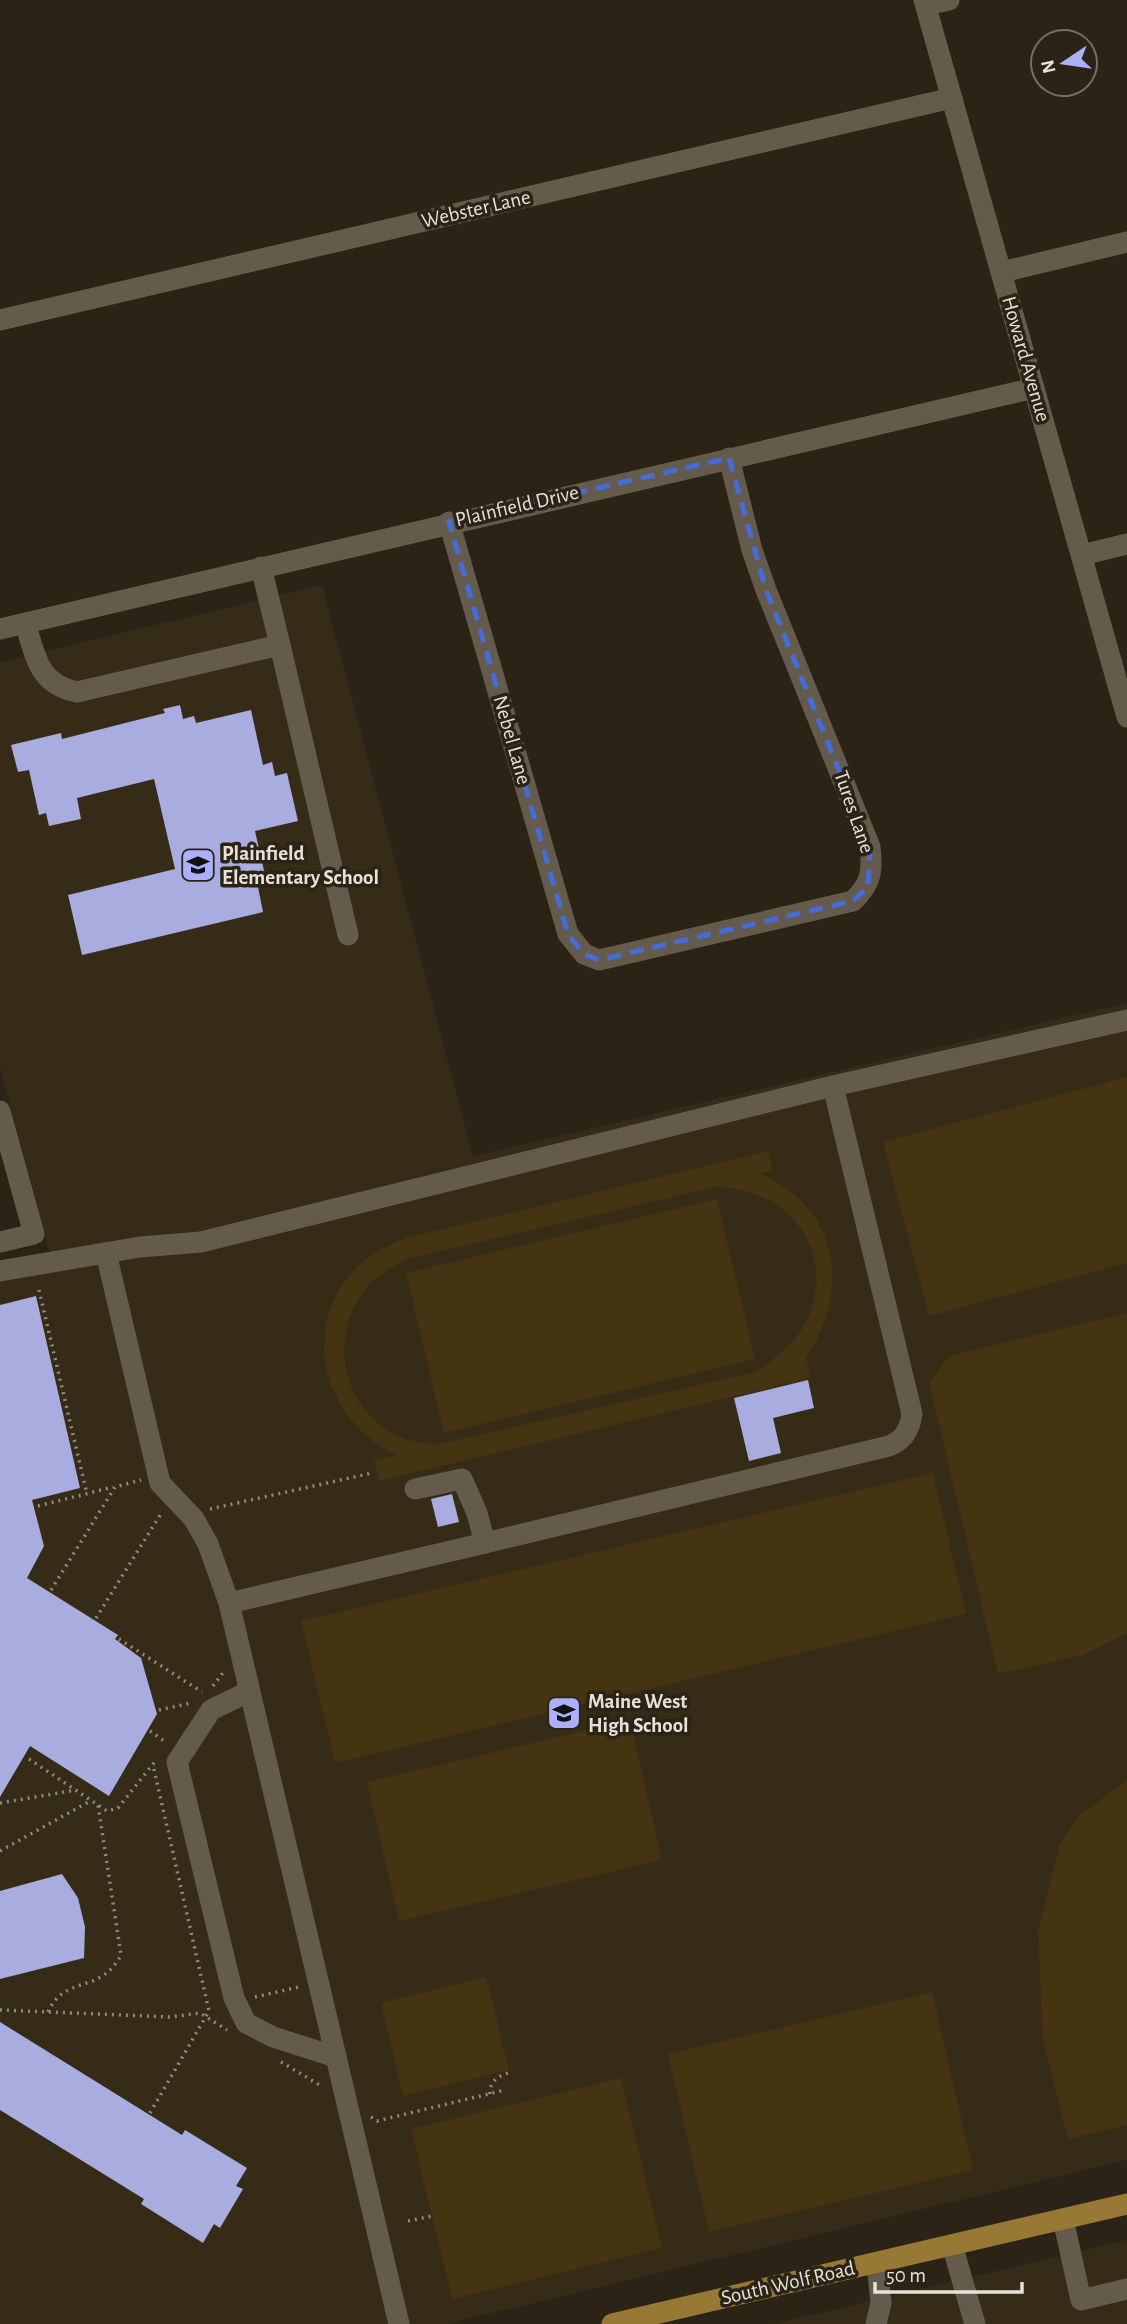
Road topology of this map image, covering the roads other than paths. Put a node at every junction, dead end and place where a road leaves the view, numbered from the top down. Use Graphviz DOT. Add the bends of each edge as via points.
graph roads {
  1 [pos="949,0"];
  2 [pos="925,3"];
  3 [pos="952,98"];
  4 [pos="1127,242"];
  5 [pos="1002,272"];
  6 [pos="0,320"];
  7 [pos="1034,388"];
  8 [pos="729,458"];
  9 [pos="449,522"];
  10 [pos="1127,544"];
  11 [pos="1082,555"];
  12 [pos="261,567"];
  13 [pos="24,624"];
  14 [pos="0,629"];
  15 [pos="280,645"];
  16 [pos="1127,718"];
  17 [pos="348,934"];
  18 [pos="584,954"];
  19 [pos="1127,1020"];
  20 [pos="833,1086"];
  21 [pos="0,1111"];
  22 [pos="0,1242"];
  23 [pos="106,1253"];
  24 [pos="0,1271"];
  25 [pos="415,1489"];
  26 [pos="485,1543"];
  27 [pos="229,1603"];
  28 [pos="248,1692"];
  29 [pos="336,2057"];
  30 [pos="1127,2204"];
  31 [pos="1063,2219"];
  32 [pos="952,2245"];
  33 [pos="877,2263"];
  34 [pos="1127,2289"];
  35 [pos="618,2323"];
  36 [pos="399,2324"];
  37 [pos="876,2324"];
  38 [pos="975,2324"];
  1 -- 2 [label="street"];
  2 -- 3 [label="street, Howard Avenue"];
  3 -- 5 [label="street, Howard Avenue"];
  3 -- 6 [label="street, Webster Lane"];
  4 -- 5 [label="street"];
  5 -- 7 [label="street, Howard Avenue"];
  7 -- 8 [label="street, Plainfield Drive"];
  7 -- 11 [label="street, Howard Avenue"];
  8 -- 9 [label="street, Plainfield Drive"];
  8 -- 18 [label="street, Tures Lane" via="762,580 870,847 873,866 868,887 853,901 600,960"];
  9 -- 12 [label="street, Plainfield Drive"];
  9 -- 18 [label="street, Nebel Lane" via="568,934"];
  10 -- 11 [label="street"];
  11 -- 16 [label="street, Howard Avenue"];
  12 -- 13 [label="street, Plainfield Drive"];
  12 -- 15 [label="street"];
  13 -- 14 [label="street, Plainfield Drive"];
  13 -- 15 [label="street" via="42,673 60,689 77,692"];
  15 -- 17 [label="street"];
  19 -- 20 [label="street"];
  20 -- 23 [label="street" via="201,1242"];
  20 -- 26 [label="street" via="910,1404 911,1423 906,1433 889,1446"];
  21 -- 22 [label="street" via="34,1234"];
  23 -- 24 [label="street"];
  23 -- 27 [label="street" via="160,1483 194,1519"];
  25 -- 26 [label="street" via="462,1479"];
  26 -- 27 [label="street"];
  27 -- 28 [label="street"];
  28 -- 29 [label="street"];
  28 -- 29 [label="street" via="211,1710 177,1762 234,1998 246,2023 273,2037"];
  29 -- 36 [label="street"];
  30 -- 31 [label="main road, South Wolf Road"];
  31 -- 32 [label="main road, South Wolf Road"];
  31 -- 34 [label="street" via="1081,2300"];
  32 -- 33 [label="main road, South Wolf Road"];
  32 -- 38 [label="street"];
  33 -- 35 [label="main road, South Wolf Road"];
  33 -- 37 [label="street" via="881,2303"];
}
